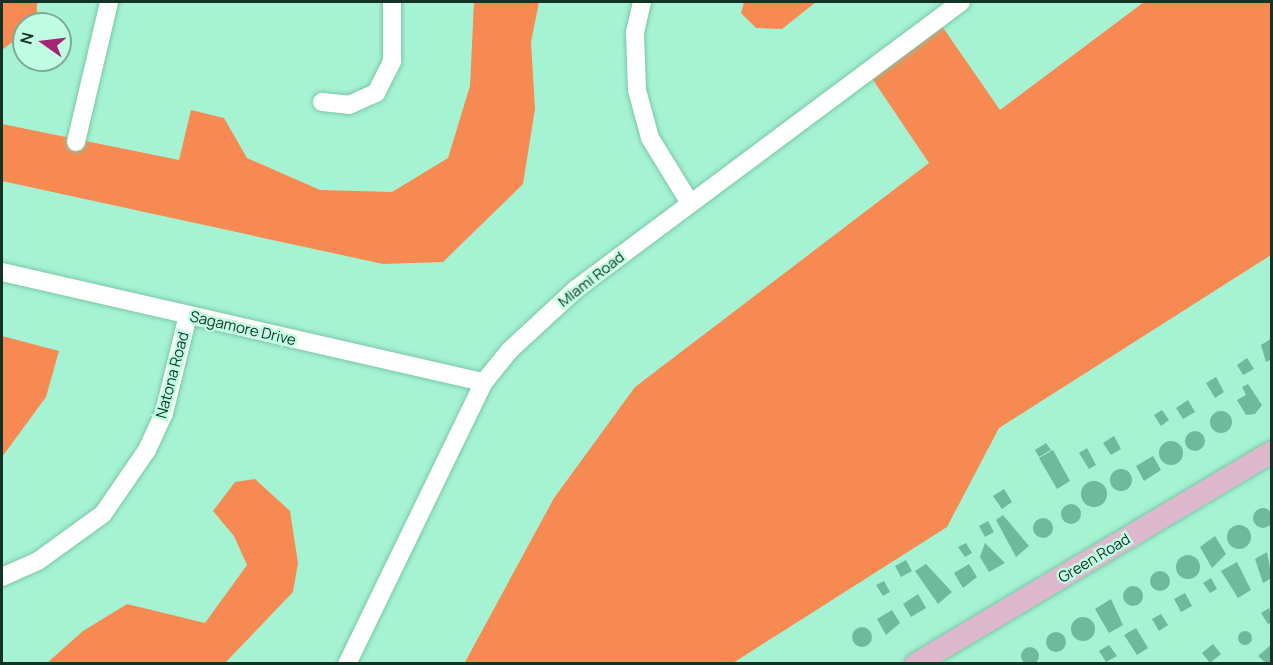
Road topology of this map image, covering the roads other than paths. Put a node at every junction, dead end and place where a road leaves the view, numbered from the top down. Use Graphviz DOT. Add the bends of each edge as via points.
graph roads {
  1 [pos="109,2"];
  2 [pos="392,2"];
  3 [pos="642,2"];
  4 [pos="961,2"];
  5 [pos="322,102"];
  6 [pos="76,142"];
  7 [pos="690,202"];
  8 [pos="2,272"];
  9 [pos="188,315"];
  10 [pos="484,382"];
  11 [pos="1272,452"];
  12 [pos="2,578"];
  13 [pos="347,663"];
  14 [pos="916,663"];
  1 -- 6 [label="street"];
  2 -- 5 [label="street" via="392,60 376,93 349,105"];
  3 -- 7 [label="street" via="635,33 637,90 650,138"];
  4 -- 7 [label="street, Miami Road"];
  7 -- 10 [label="street, Miami Road" via="550,311"];
  8 -- 9 [label="street, Sagamore Drive"];
  9 -- 10 [label="street, Sagamore Drive"];
  9 -- 12 [label="street, Natona Road" via="164,413 147,450 109,505 38,561"];
  10 -- 13 [label="street, Miami Road"];
  11 -- 14 [label="main road, Green Road"];
}
